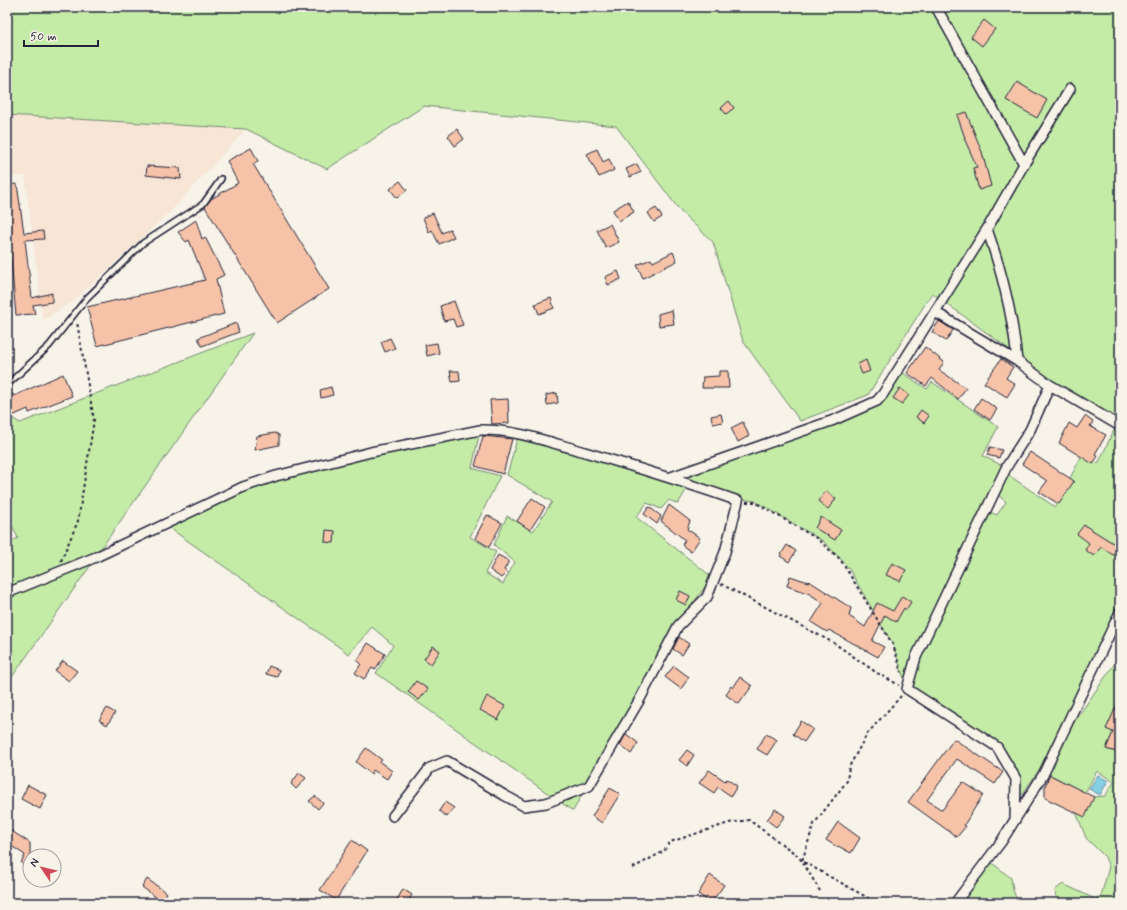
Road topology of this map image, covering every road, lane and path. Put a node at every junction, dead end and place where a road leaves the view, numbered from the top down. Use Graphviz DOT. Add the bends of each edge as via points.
graph roads {
  1 [pos="936,7"];
  2 [pos="1070,89"];
  3 [pos="1024,164"];
  4 [pos="221,179"];
  5 [pos="987,229"];
  6 [pos="935,312"];
  7 [pos="75,313"];
  8 [pos="1016,361"];
  9 [pos="7,385"];
  10 [pos="1050,385"];
  11 [pos="1120,426"];
  12 [pos="671,477"];
  13 [pos="738,501"];
  14 [pos="56,572"];
  15 [pos="715,580"];
  16 [pos="7,593"];
  17 [pos="1120,612"];
  18 [pos="907,690"];
  19 [pos="393,816"];
  20 [pos="1015,820"];
  21 [pos="802,861"];
  22 [pos="633,868"];
  23 [pos="820,891"];
  24 [pos="877,903"];
  25 [pos="955,903"];
  1 -- 3 [label="street"];
  2 -- 3 [label="street"];
  3 -- 5 [label="street"];
  4 -- 7 [label="lane" via="203,204 143,243 86,298"];
  5 -- 6 [label="street"];
  5 -- 8 [label="street" via="1014,328"];
  6 -- 8 [label="street"];
  6 -- 12 [label="street" via="877,401 834,420"];
  7 -- 9 [label="lane" via="50,346"];
  7 -- 14 [label="path" via="94,420 78,521"];
  8 -- 10 [label="street"];
  10 -- 11 [label="street"];
  10 -- 18 [label="street" via="1030,430 1006,466 916,657"];
  12 -- 13 [label="street"];
  12 -- 14 [label="street" via="532,437 480,430 371,452 270,478 214,500 96,556"];
  13 -- 15 [label="street" via="726,552"];
  13 -- 18 [label="path" via="754,502 765,508 816,538 840,559 893,645"];
  14 -- 16 [label="street"];
  15 -- 18 [label="path" via="834,643"];
  15 -- 19 [label="street" via="707,597 678,626 640,699 589,786 546,803 524,806 447,761 430,768"];
  17 -- 20 [label="street" via="1043,775"];
  18 -- 20 [label="street" via="998,746 1016,779"];
  18 -- 21 [label="path" via="867,734 849,767 847,781 814,824"];
  20 -- 25 [label="street"];
  21 -- 22 [label="path" via="749,820 729,823 670,842 664,851"];
  21 -- 23 [label="path"];
  21 -- 24 [label="path"];
}
